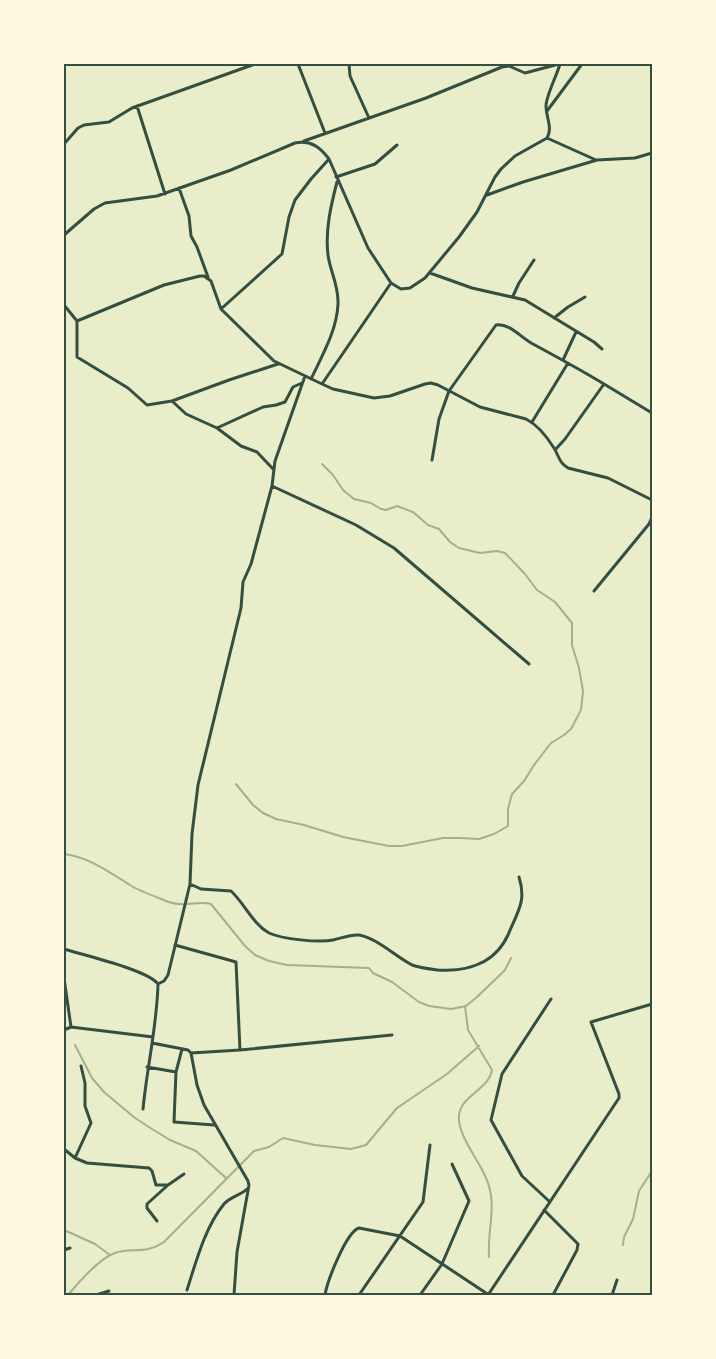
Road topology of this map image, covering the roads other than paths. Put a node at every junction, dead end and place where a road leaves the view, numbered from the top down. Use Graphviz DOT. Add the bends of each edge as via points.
graph roads {
  1 [pos="255,64"];
  2 [pos="298,64"];
  3 [pos="349,64"];
  4 [pos="560,64"];
  5 [pos="582,64"];
  6 [pos="136,106"];
  7 [pos="546,111"];
  8 [pos="368,118"];
  9 [pos="325,134"];
  10 [pos="547,138"];
  11 [pos="301,142"];
  12 [pos="64,144"];
  13 [pos="397,145"];
  14 [pos="652,153"];
  15 [pos="329,159"];
  16 [pos="597,160"];
  17 [pos="336,177"];
  18 [pos="338,182"];
  19 [pos="179,188"];
  20 [pos="166,194"];
  21 [pos="486,195"];
  22 [pos="64,234"];
  23 [pos="534,260"];
  24 [pos="430,273"];
  25 [pos="208,278"];
  26 [pos="391,283"];
  27 [pos="513,296"];
  28 [pos="584,297"];
  29 [pos="64,306"];
  30 [pos="221,309"];
  31 [pos="554,318"];
  32 [pos="77,321"];
  33 [pos="576,332"];
  34 [pos="602,349"];
  35 [pos="563,360"];
  36 [pos="568,363"];
  37 [pos="278,364"];
  38 [pos="304,376"];
  39 [pos="311,379"];
  40 [pos="302,384"];
  41 [pos="322,384"];
  42 [pos="604,384"];
  43 [pos="449,391"];
  44 [pos="172,401"];
  45 [pos="652,413"];
  46 [pos="532,422"];
  47 [pos="217,428"];
  48 [pos="555,450"];
  49 [pos="432,460"];
  50 [pos="274,470"];
  51 [pos="272,486"];
  52 [pos="652,500"];
  53 [pos="652,516"];
  54 [pos="594,591"];
  55 [pos="529,664"];
  56 [pos="519,877"];
  57 [pos="190,884"];
  58 [pos="175,945"];
  59 [pos="64,949"];
  60 [pos="64,978"];
  61 [pos="158,984"];
  62 [pos="551,999"];
  63 [pos="652,1004"];
  64 [pos="71,1027"];
  65 [pos="64,1030"];
  66 [pos="392,1034"];
  67 [pos="153,1037"];
  68 [pos="152,1043"];
  69 [pos="182,1049"];
  70 [pos="240,1050"];
  71 [pos="191,1053"];
  72 [pos="81,1066"];
  73 [pos="148,1067"];
  74 [pos="176,1072"];
  75 [pos="143,1109"];
  76 [pos="214,1125"];
  77 [pos="430,1146"];
  78 [pos="64,1149"];
  79 [pos="75,1158"];
  80 [pos="452,1164"];
  81 [pos="184,1174"];
  82 [pos="168,1185"];
  83 [pos="248,1188"];
  84 [pos="550,1202"];
  85 [pos="544,1210"];
  86 [pos="157,1221"];
  87 [pos="400,1236"];
  88 [pos="70,1248"];
  89 [pos="64,1250"];
  90 [pos="442,1264"];
  91 [pos="617,1280"];
  92 [pos="187,1290"];
  93 [pos="109,1291"];
  94 [pos="96,1295"];
  95 [pos="234,1295"];
  96 [pos="325,1295"];
  97 [pos="359,1295"];
  98 [pos="420,1295"];
  99 [pos="488,1295"];
  100 [pos="553,1295"];
  101 [pos="612,1295"];
  1 -- 6 [label="street"];
  2 -- 9 [label="street"];
  3 -- 8 [label="street" via="350,76"];
  4 -- 7 [label="street" via="546,102"];
  4 -- 8 [label="street" via="525,73 509,66 502,67"];
  5 -- 7 [label="street"];
  6 -- 12 [label="street" via="109,122 78,128"];
  6 -- 20 [label="street"];
  7 -- 10 [label="street" via="550,130"];
  8 -- 9 [label="street"];
  9 -- 11 [label="street"];
  10 -- 16 [label="street"];
  10 -- 21 [label="street" via="508,161"];
  11 -- 15 [label="street" via="317,145"];
  11 -- 19 [label="street"];
  13 -- 17 [label="street" via="375,164"];
  14 -- 16 [label="street" via="635,158"];
  15 -- 17 [label="street"];
  15 -- 30 [label="street" via="295,200 282,254"];
  16 -- 21 [label="street"];
  17 -- 18 [label="street"];
  18 -- 26 [label="street" via="362,238"];
  18 -- 39 [label="street" via="330,208 328,253 337,288 337,314"];
  19 -- 20 [label="street"];
  19 -- 25 [label="street" via="189,216 191,236"];
  20 -- 22 [label="street" via="105,203"];
  21 -- 24 [label="street" via="477,212"];
  23 -- 27 [label="street"];
  24 -- 26 [label="street" via="410,288 402,289"];
  24 -- 27 [label="street" via="472,288"];
  25 -- 30 [label="street"];
  25 -- 32 [label="street" via="200,276 164,285"];
  26 -- 41 [label="street"];
  27 -- 31 [label="street"];
  28 -- 31 [label="street"];
  29 -- 32 [label="street"];
  30 -- 37 [label="street"];
  31 -- 33 [label="street"];
  32 -- 44 [label="street" via="78,359 128,388 147,405"];
  33 -- 34 [label="street"];
  33 -- 35 [label="street"];
  35 -- 36 [label="street"];
  35 -- 43 [label="street" via="498,324"];
  36 -- 42 [label="street"];
  36 -- 46 [label="street"];
  37 -- 38 [label="street"];
  37 -- 44 [label="street"];
  38 -- 39 [label="street"];
  38 -- 40 [label="street"];
  39 -- 41 [label="street"];
  40 -- 47 [label="street" via="293,387 285,402 264,407"];
  40 -- 50 [label="street"];
  41 -- 43 [label="street" via="374,398 425,384 438,385"];
  42 -- 45 [label="street"];
  42 -- 48 [label="street"];
  43 -- 46 [label="street" via="480,407"];
  43 -- 49 [label="street" via="436,431"];
  44 -- 47 [label="street" via="183,412"];
  46 -- 48 [label="street"];
  47 -- 50 [label="street" via="241,446 260,454"];
  48 -- 52 [label="street" via="559,460 568,468 608,478"];
  50 -- 51 [label="street"];
  51 -- 55 [label="street" via="356,525 394,548"];
  51 -- 57 [label="street" via="243,582 241,608 198,785 192,826"];
  53 -- 54 [label="street" via="649,524"];
  56 -- 57 [label="street" via="524,894 522,901 497,952 481,964 448,970 414,966 361,935 327,941 279,936 251,918 230,891 202,889"];
  57 -- 58 [label="street"];
  58 -- 61 [label="street" via="168,975"];
  58 -- 70 [label="street" via="236,962"];
  59 -- 61 [label="street" via="139,972"];
  60 -- 64 [label="street"];
  61 -- 67 [label="street"];
  62 -- 84 [label="street" via="502,1074 490,1120 522,1176"];
  63 -- 84 [label="street" via="591,1022 619,1098"];
  64 -- 65 [label="street"];
  64 -- 67 [label="street"];
  66 -- 70 [label="street"];
  67 -- 68 [label="street"];
  68 -- 69 [label="street"];
  68 -- 73 [label="street"];
  69 -- 71 [label="street"];
  69 -- 74 [label="street"];
  70 -- 71 [label="street"];
  71 -- 76 [label="street" via="200,1095"];
  72 -- 79 [label="street" via="85,1106 91,1123"];
  73 -- 74 [label="street"];
  73 -- 75 [label="street"];
  74 -- 76 [label="street" via="174,1122"];
  76 -- 83 [label="street" via="248,1181"];
  77 -- 87 [label="street" via="423,1202"];
  78 -- 79 [label="street"];
  79 -- 82 [label="street" via="86,1163 149,1168 156,1185"];
  80 -- 90 [label="street" via="469,1201"];
  81 -- 82 [label="street"];
  82 -- 86 [label="street" via="147,1204"];
  83 -- 92 [label="street" via="224,1204 208,1230"];
  83 -- 95 [label="street" via="237,1252"];
  84 -- 85 [label="street"];
  85 -- 99 [label="street"];
  85 -- 100 [label="street" via="578,1244"];
  87 -- 90 [label="street"];
  87 -- 96 [label="street" via="355,1229 331,1273"];
  87 -- 97 [label="street"];
  88 -- 89 [label="street"];
  90 -- 98 [label="street"];
  90 -- 99 [label="street"];
  91 -- 101 [label="street"];
  93 -- 94 [label="street"];
}
